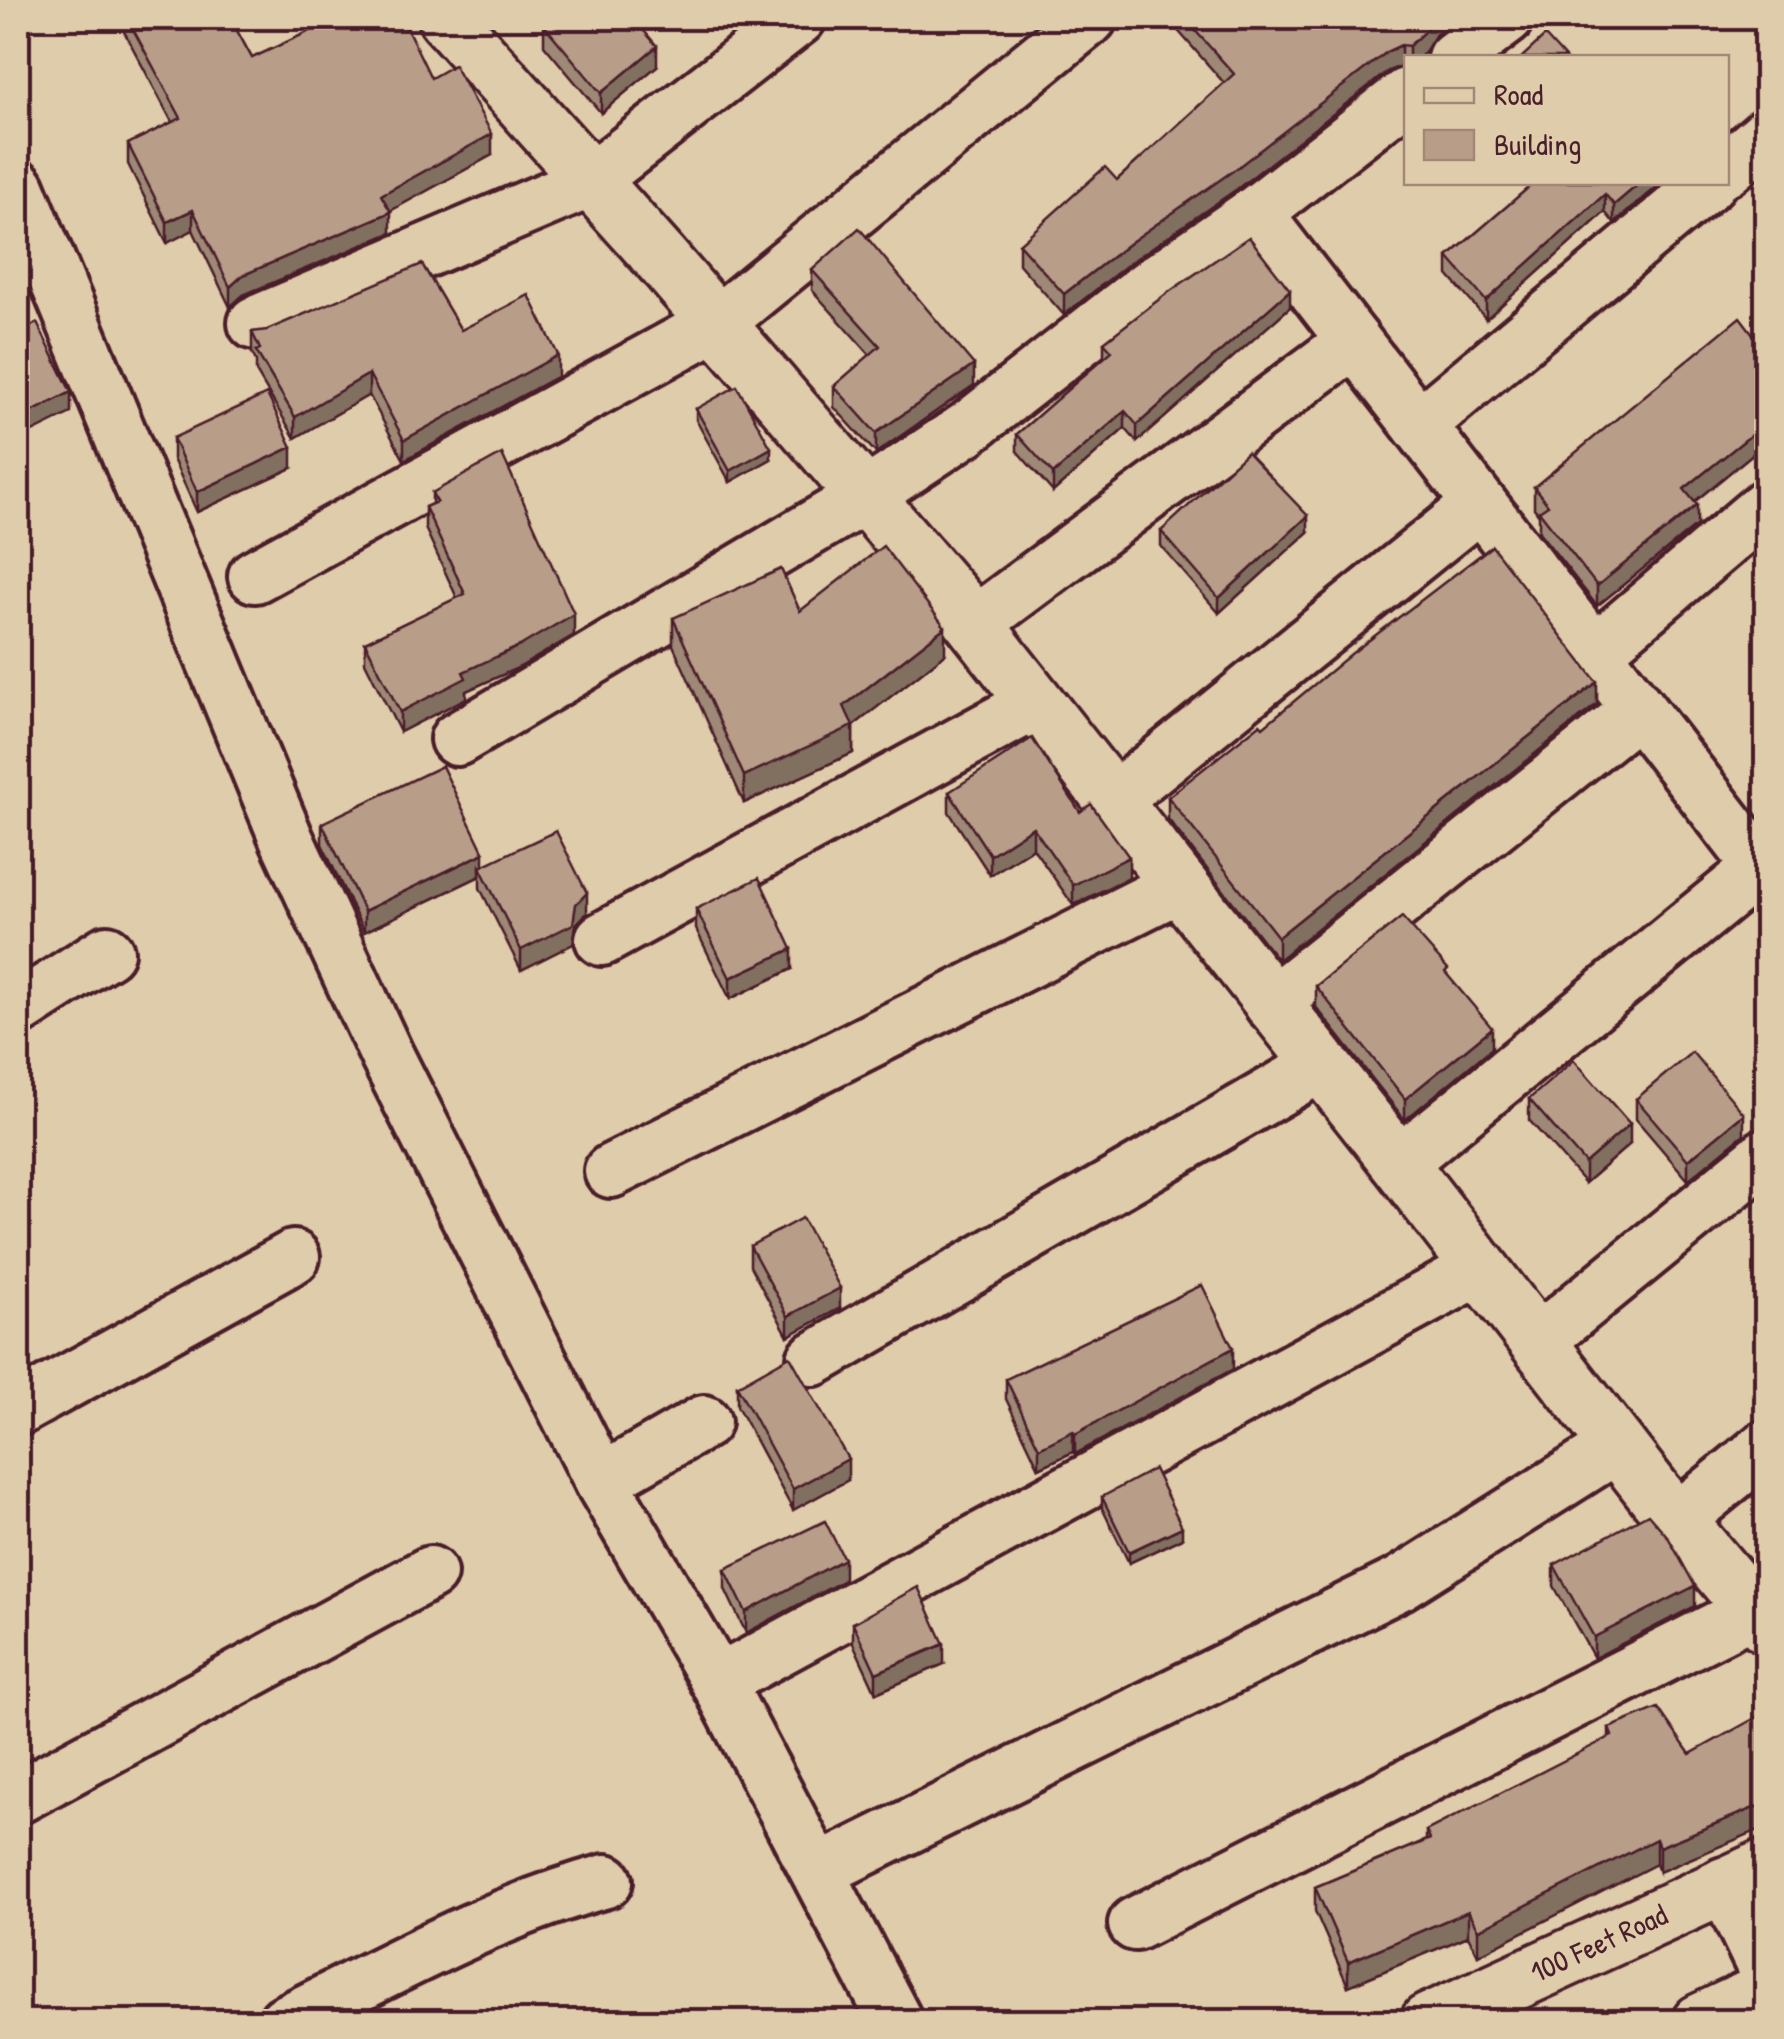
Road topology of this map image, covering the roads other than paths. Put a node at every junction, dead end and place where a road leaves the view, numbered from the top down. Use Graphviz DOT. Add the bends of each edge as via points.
graph roads {
  1 [pos="446,18"];
  2 [pos="798,18"];
  3 [pos="1090,18"];
  4 [pos="1508,18"];
  5 [pos="1458,55"];
  6 [pos="1404,96"];
  7 [pos="1766,135"];
  8 [pos="1729,166"];
  9 [pos="590,181"];
  10 [pos="1706,185"];
  11 [pos="18,187"];
  12 [pos="1255,213"];
  13 [pos="255,323"];
  14 [pos="717,323"];
  15 [pos="1354,341"];
  16 [pos="1419,425"];
  17 [pos="864,497"];
  18 [pos="1480,504"];
  19 [pos="1766,506"];
  20 [pos="255,576"];
  21 [pos="974,624"];
  22 [pos="1593,654"];
  23 [pos="1034,703"];
  24 [pos="1638,710"];
  25 [pos="457,738"];
  26 [pos="1112,801"];
  27 [pos="1765,868"];
  28 [pos="1178,886"];
  29 [pos="602,939"];
  30 [pos="107,952"];
  31 [pos="1272,1004"];
  32 [pos="18,1009"];
  33 [pos="1321,1066"];
  34 [pos="1766,1155"];
  35 [pos="1399,1163"];
  36 [pos="611,1172"];
  37 [pos="293,1257"];
  38 [pos="1479,1269"];
  39 [pos="1538,1341"];
  40 [pos="814,1359"];
  41 [pos="18,1409"];
  42 [pos="704,1422"];
  43 [pos="1619,1445"];
  44 [pos="1766,1447"];
  45 [pos="601,1481"];
  46 [pos="1677,1520"];
  47 [pos="430,1573"];
  48 [pos="1760,1617"];
  49 [pos="718,1682"];
  50 [pos="18,1797"];
  51 [pos="819,1871"];
  52 [pos="1745,1876"];
  53 [pos="606,1881"];
  54 [pos="1135,1924"];
  55 [pos="1766,1972"];
  56 [pos="1766,1991"];
  57 [pos="286,2022"];
  58 [pos="896,2022"];
  59 [pos="1428,2022"];
  60 [pos="1700,2022"];
  1 -- 9 [label="street"];
  2 -- 9 [label="street"];
  3 -- 14 [label="street"];
  4 -- 5 [label="street"];
  6 -- 12 [label="street"];
  7 -- 8 [label="street"];
  9 -- 13 [label="street"];
  9 -- 14 [label="street"];
  10 -- 16 [label="street"];
  11 -- 45 [label="street" via="287,840 387,1056"];
  12 -- 15 [label="street"];
  12 -- 17 [label="street" via="968,428"];
  14 -- 17 [label="street"];
  14 -- 20 [label="street"];
  15 -- 16 [label="street"];
  15 -- 21 [label="street"];
  16 -- 18 [label="street"];
  17 -- 21 [label="street"];
  17 -- 25 [label="street"];
  18 -- 22 [label="street"];
  18 -- 26 [label="street"];
  19 -- 22 [label="street"];
  21 -- 23 [label="street"];
  22 -- 24 [label="street"];
  23 -- 26 [label="street"];
  23 -- 29 [label="street"];
  24 -- 27 [label="street"];
  24 -- 31 [label="street"];
  26 -- 28 [label="street"];
  27 -- 35 [label="street"];
  28 -- 31 [label="street"];
  28 -- 36 [label="street"];
  30 -- 32 [label="street"];
  31 -- 33 [label="street"];
  33 -- 35 [label="street"];
  33 -- 40 [label="street"];
  34 -- 39 [label="street"];
  35 -- 38 [label="street"];
  37 -- 41 [label="street"];
  38 -- 39 [label="street"];
  38 -- 49 [label="street"];
  39 -- 43 [label="street"];
  42 -- 45 [label="street"];
  43 -- 46 [label="street"];
  43 -- 51 [label="street" via="1401,1583"];
  44 -- 46 [label="street"];
  45 -- 49 [label="street"];
  46 -- 48 [label="street"];
  47 -- 50 [label="street"];
  48 -- 54 [label="street"];
  49 -- 51 [label="street"];
  51 -- 58 [label="street"];
  52 -- 55 [label="street"];
  52 -- 59 [label="street, 100 Feet Road"];
  53 -- 57 [label="street" via="472,1930"];
  56 -- 60 [label="street"];
}
